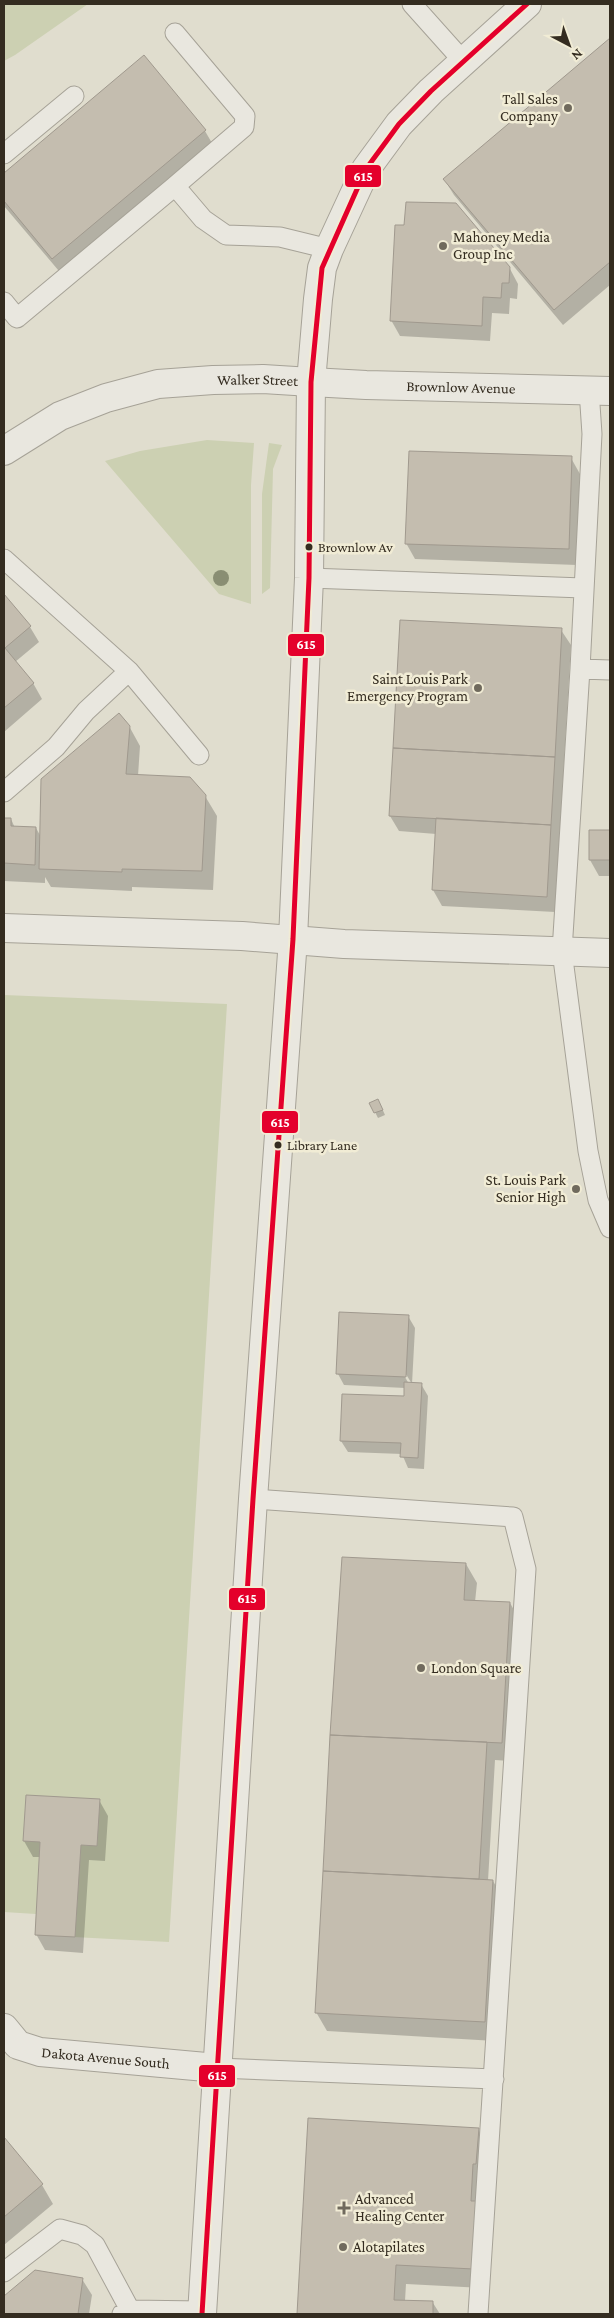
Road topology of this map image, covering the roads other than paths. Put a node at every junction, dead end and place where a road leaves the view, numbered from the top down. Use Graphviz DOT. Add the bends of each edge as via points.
graph roads {
  1 [pos="412,4"];
  2 [pos="527,4"];
  3 [pos="175,33"];
  4 [pos="463,61"];
  5 [pos="74,96"];
  6 [pos="4,154"];
  7 [pos="174,186"];
  8 [pos="329,249"];
  9 [pos="4,302"];
  10 [pos="311,382"];
  11 [pos="600,390"];
  12 [pos="4,451"];
  13 [pos="4,559"];
  14 [pos="309,578"];
  15 [pos="583,588"];
  16 [pos="580,669"];
  17 [pos="610,670"];
  18 [pos="129,671"];
  19 [pos="199,755"];
  20 [pos="4,792"];
  21 [pos="4,928"];
  22 [pos="292,939"];
  23 [pos="562,951"];
  24 [pos="610,953"];
  25 [pos="610,1228"];
  26 [pos="253,1499"];
  27 [pos="8,2043"];
  28 [pos="217,2068"];
  29 [pos="494,2079"];
  30 [pos="4,2272"];
  31 [pos="126,2312"];
  32 [pos="202,2313"];
  33 [pos="478,2314"];
  1 -- 4 [label="lane"];
  2 -- 4 [label="street, Walker Street"];
  3 -- 7 [label="lane" via="245,116 244,127"];
  4 -- 8 [label="street, Walker Street" via="399,124 366,169"];
  5 -- 6 [label="lane"];
  7 -- 8 [label="lane" via="203,219 226,235 280,236"];
  7 -- 9 [label="lane" via="17,318"];
  8 -- 10 [label="street, Walker Street" via="322,268"];
  10 -- 11 [label="street, Brownlow Avenue"];
  10 -- 12 [label="street, Walker Street" via="233,379 158,384 106,398 60,416"];
  10 -- 14 [label="street"];
  11 -- 15 [label="lane" via="592,434"];
  13 -- 18 [label="lane"];
  14 -- 15 [label="lane"];
  14 -- 22 [label="street"];
  15 -- 16 [label="lane"];
  16 -- 17 [label="lane"];
  16 -- 23 [label="lane"];
  18 -- 19 [label="lane"];
  18 -- 20 [label="lane" via="86,711 56,746"];
  21 -- 22 [label="street"];
  22 -- 23 [label="street" via="344,944"];
  22 -- 26 [label="street"];
  23 -- 24 [label="street"];
  23 -- 25 [label="lane" via="588,1150 598,1200"];
  26 -- 28 [label="street"];
  26 -- 29 [label="lane" via="513,1517 526,1569"];
  27 -- 28 [label="street, Dakota Avenue South" via="40,2052"];
  28 -- 29 [label="lane"];
  28 -- 32 [label="street"];
  29 -- 33 [label="lane"];
  30 -- 31 [label="lane" via="60,2229 82,2235 95,2245"];
  31 -- 32 [label="lane"];
}
